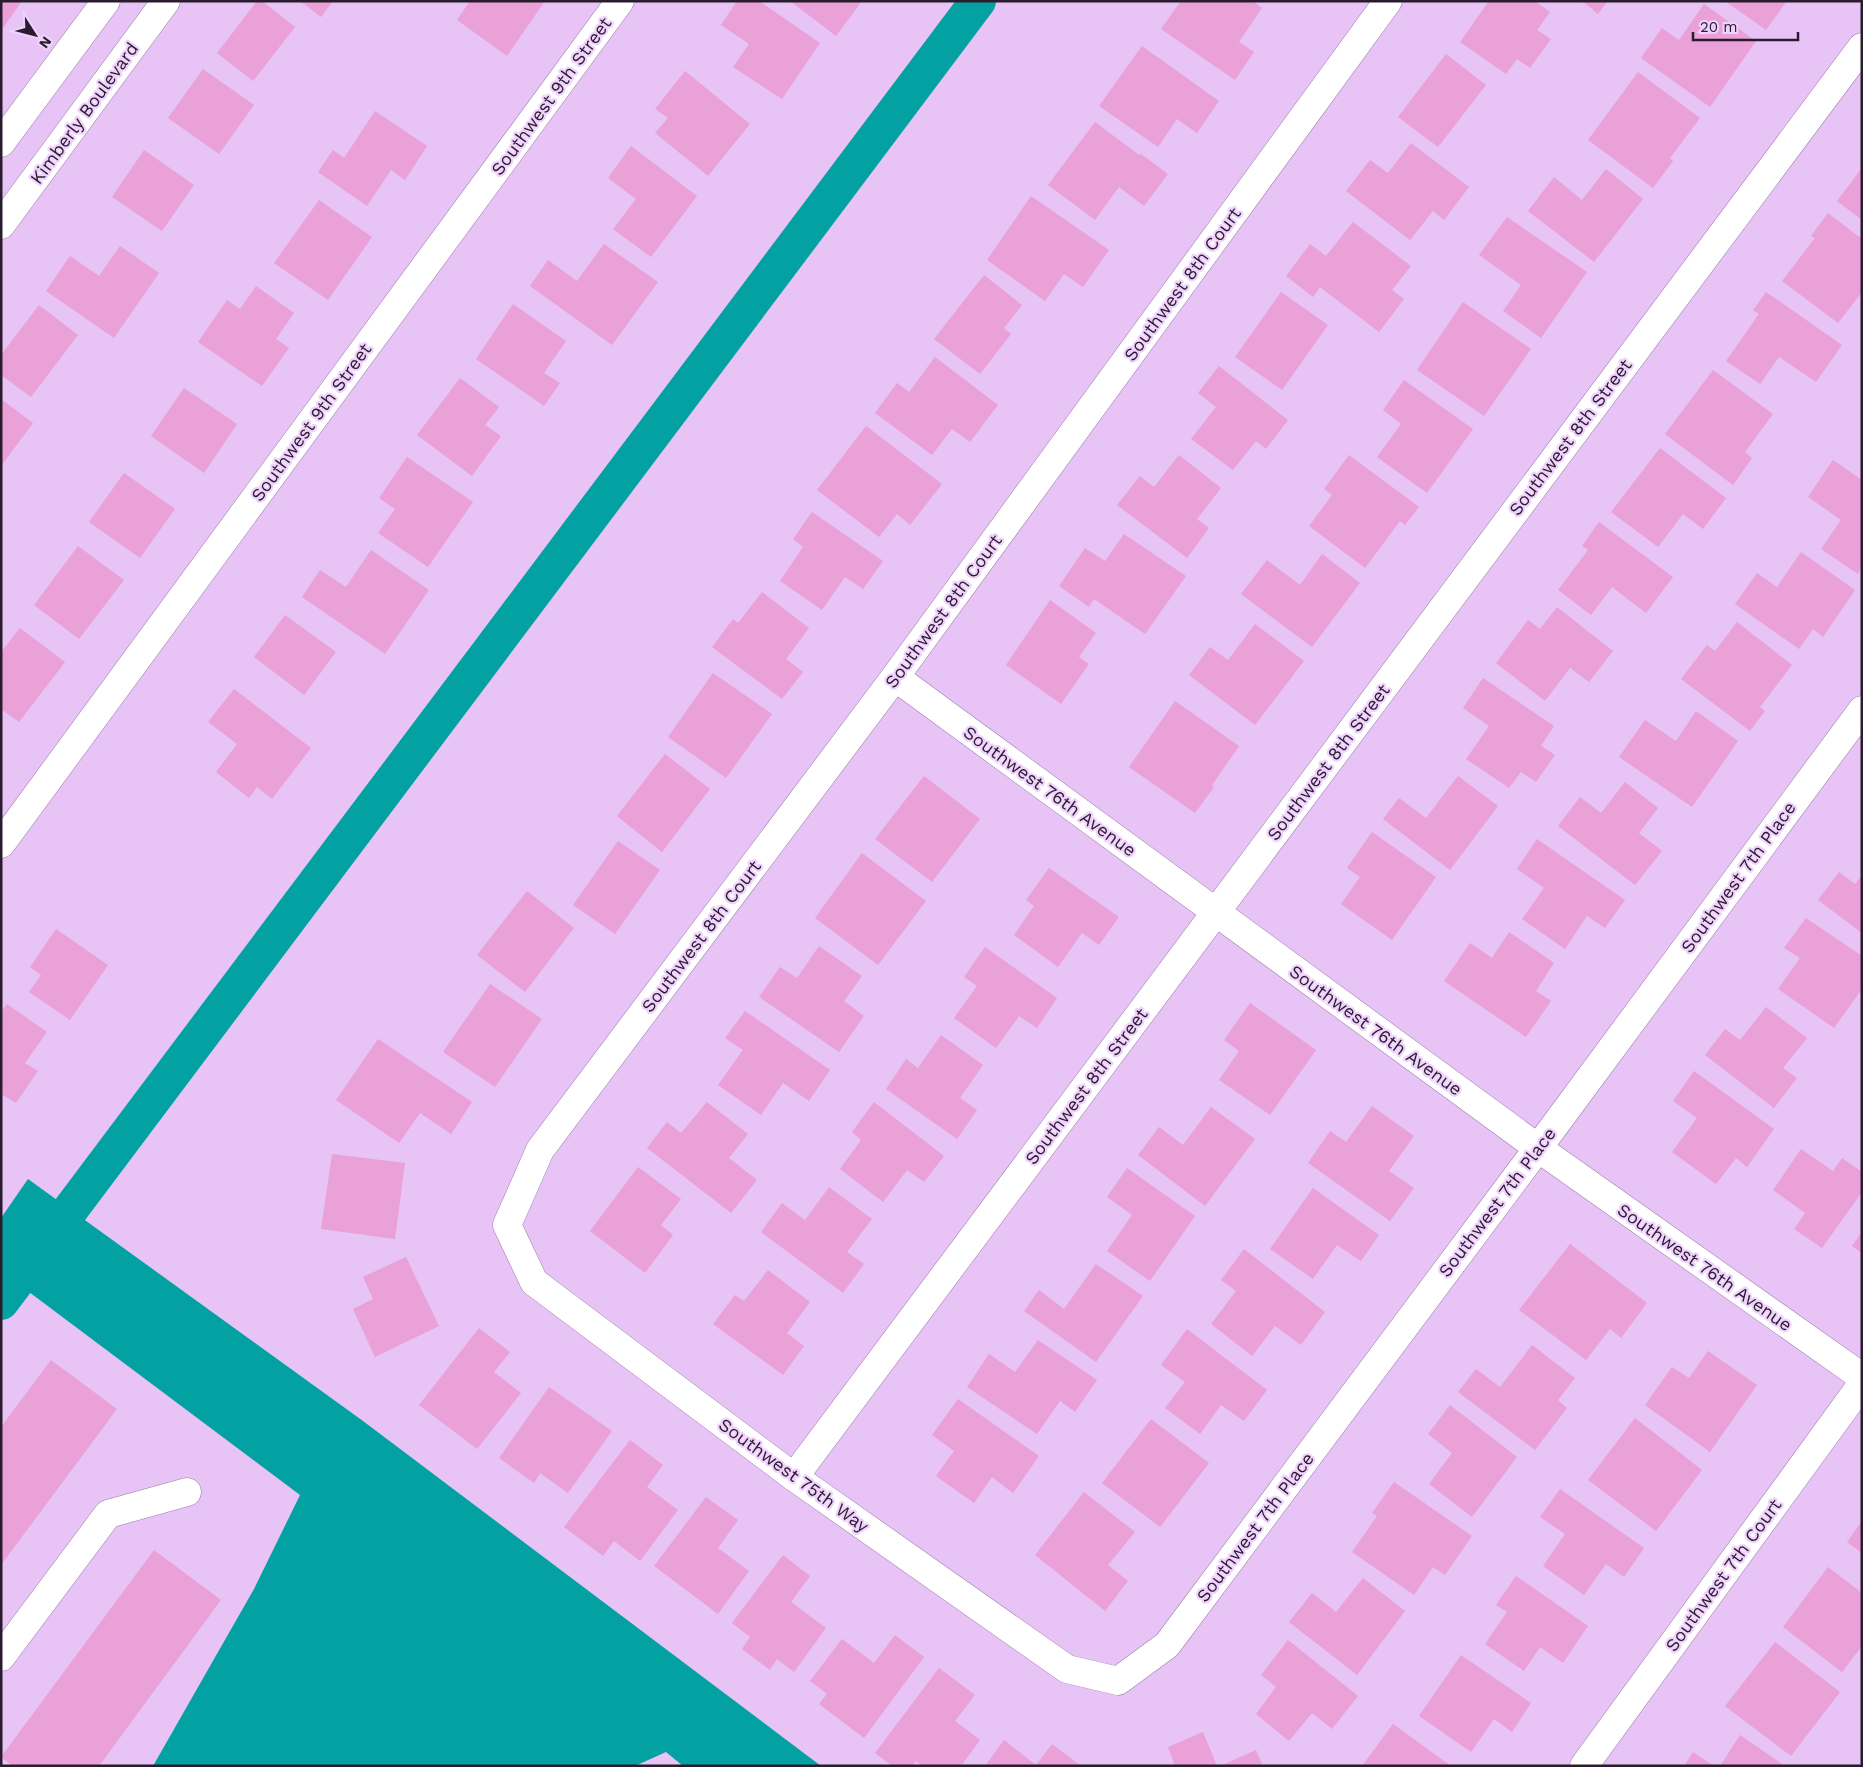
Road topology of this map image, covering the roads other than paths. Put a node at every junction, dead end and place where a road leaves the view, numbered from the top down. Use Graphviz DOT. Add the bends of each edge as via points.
graph roads {
  1 [pos="106,1"];
  2 [pos="166,1"];
  3 [pos="620,1"];
  4 [pos="1388,1"];
  5 [pos="1862,46"];
  6 [pos="1,143"];
  7 [pos="3,218"];
  8 [pos="895,677"];
  9 [pos="1862,710"];
  10 [pos="1,844"];
  11 [pos="1215,913"];
  12 [pos="1538,1148"];
  13 [pos="507,1225"];
  14 [pos="1862,1377"];
  15 [pos="1862,1384"];
  16 [pos="794,1477"];
  17 [pos="187,1492"];
  18 [pos="1,1657"];
  19 [pos="1118,1681"];
  20 [pos="1584,1766"];
  1 -- 6 [label="street"];
  2 -- 7 [label="street, Kimberly Boulevard"];
  3 -- 10 [label="street, Southwest 9th Street"];
  4 -- 8 [label="street, Southwest 8th Court"];
  5 -- 11 [label="street, Southwest 8th Street"];
  8 -- 11 [label="street, Southwest 76th Avenue"];
  8 -- 13 [label="street, Southwest 8th Court" via="540,1150"];
  9 -- 12 [label="street, Southwest 7th Place"];
  11 -- 12 [label="street, Southwest 76th Avenue"];
  11 -- 16 [label="street, Southwest 8th Street"];
  12 -- 14 [label="street, Southwest 76th Avenue"];
  12 -- 19 [label="street, Southwest 7th Place" via="1167,1645"];
  13 -- 16 [label="street, Southwest 75th Way" via="534,1282"];
  15 -- 20 [label="street, Southwest 7th Court"];
  16 -- 19 [label="street, Southwest 75th Way" via="1067,1669"];
  17 -- 18 [label="street" via="108,1514"];
}
